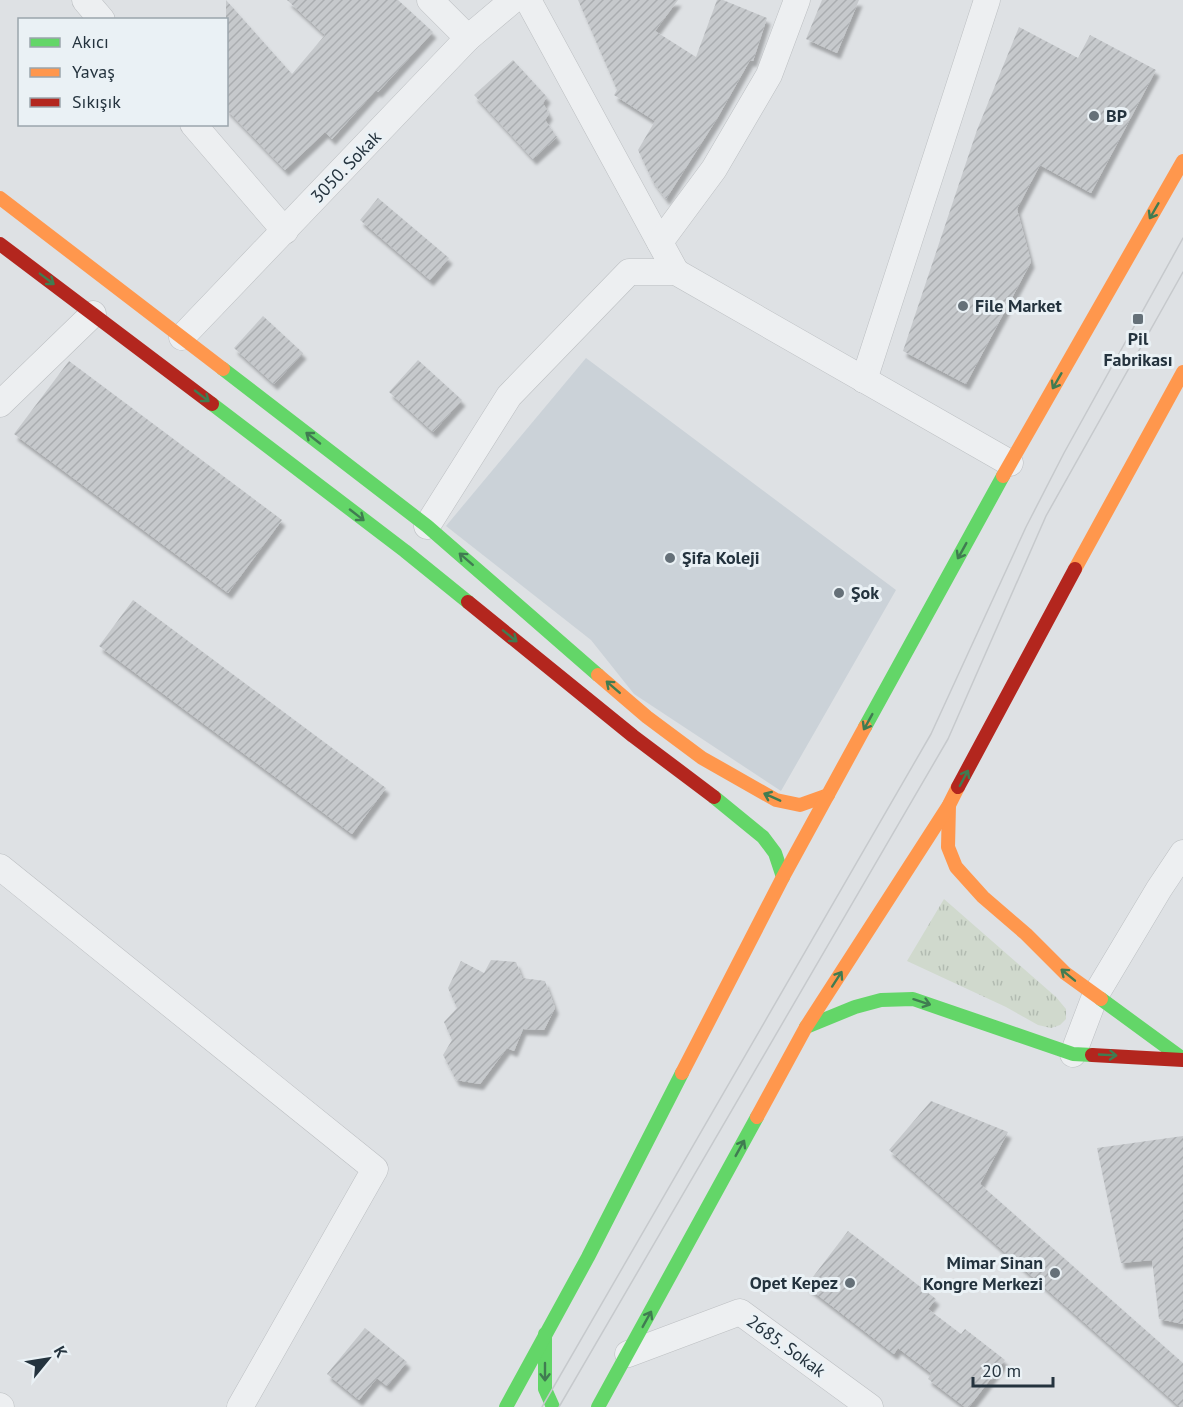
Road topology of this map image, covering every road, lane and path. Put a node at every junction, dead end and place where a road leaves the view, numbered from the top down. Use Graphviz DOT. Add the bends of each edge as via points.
graph roads {
  1 [pos="85,0"];
  2 [pos="430,0"];
  3 [pos="513,0"];
  4 [pos="528,0"];
  5 [pos="797,0"];
  6 [pos="987,0"];
  7 [pos="100,18"];
  8 [pos="468,38"];
  9 [pos="195,126"];
  10 [pos="1183,161"];
  11 [pos="0,198"];
  12 [pos="285,231"];
  13 [pos="660,242"];
  14 [pos="0,244"];
  15 [pos="676,272"];
  16 [pos="93,314"];
  17 [pos="171,350"];
  18 [pos="1183,372"];
  19 [pos="864,380"];
  20 [pos="0,404"];
  21 [pos="1010,463"];
  22 [pos="427,525"];
  23 [pos="702,758"];
  24 [pos="691,779"];
  25 [pos="828,795"];
  26 [pos="949,805"];
  27 [pos="1183,853"];
  28 [pos="0,867"];
  29 [pos="783,876"];
  30 [pos="1095,996"];
  31 [pos="806,1027"];
  32 [pos="1073,1054"];
  33 [pos="1183,1059"];
  34 [pos="545,1334"];
  35 [pos="628,1354"];
  36 [pos="240,1407"];
  37 [pos="506,1407"];
  38 [pos="553,1407"];
  39 [pos="598,1407"];
  40 [pos="870,1407"];
  1 -- 7 [label="street"];
  2 -- 8 [label="street"];
  3 -- 8 [label="street, 3050. Sokak"];
  4 -- 13 [label="street"];
  5 -- 13 [label="street" via="769,75 714,169"];
  6 -- 19 [label="street"];
  8 -- 12 [label="street, 3050. Sokak"];
  9 -- 12 [label="street"];
  10 -- 21 [label="main road, one-way"];
  11 -- 17 [label="main road"];
  12 -- 17 [label="street, 3050. Sokak"];
  13 -- 15 [label="street"];
  14 -- 16 [label="main road, one-way"];
  15 -- 19 [label="street"];
  15 -- 22 [label="street" via="629,272 509,396"];
  16 -- 17 [label="main road"];
  16 -- 20 [label="street"];
  22 -- 17 [label="main road, one-way"];
  17 -- 24 [label="main road, one-way" via="405,551"];
  26 -- 18 [label="main road, one-way"];
  19 -- 21 [label="street"];
  21 -- 25 [label="main road, one-way"];
  23 -- 22 [label="main road, one-way" via="647,717"];
  23 -- 24 [label="main road"];
  25 -- 23 [label="main road, one-way" via="800,805 776,800"];
  24 -- 29 [label="main road" via="763,837 775,853"];
  25 -- 29 [label="main road"];
  30 -- 26 [label="main road, one-way" via="983,897 956,867 948,847"];
  31 -- 26 [label="main road, one-way"];
  27 -- 30 [label="street"];
  28 -- 36 [label="street" via="375,1168"];
  29 -- 34 [label="main road"];
  30 -- 32 [label="street"];
  30 -- 33 [label="main road"];
  31 -- 32 [label="main road, one-way" via="881,999 913,999"];
  35 -- 31 [label="main road, one-way"];
  32 -- 33 [label="main road, one-way"];
  34 -- 37 [label="main road"];
  34 -- 38 [label="main road, one-way" via="545,1389"];
  35 -- 39 [label="main road"];
  35 -- 40 [label="street, 2685. Sokak" via="740,1312"];
}
